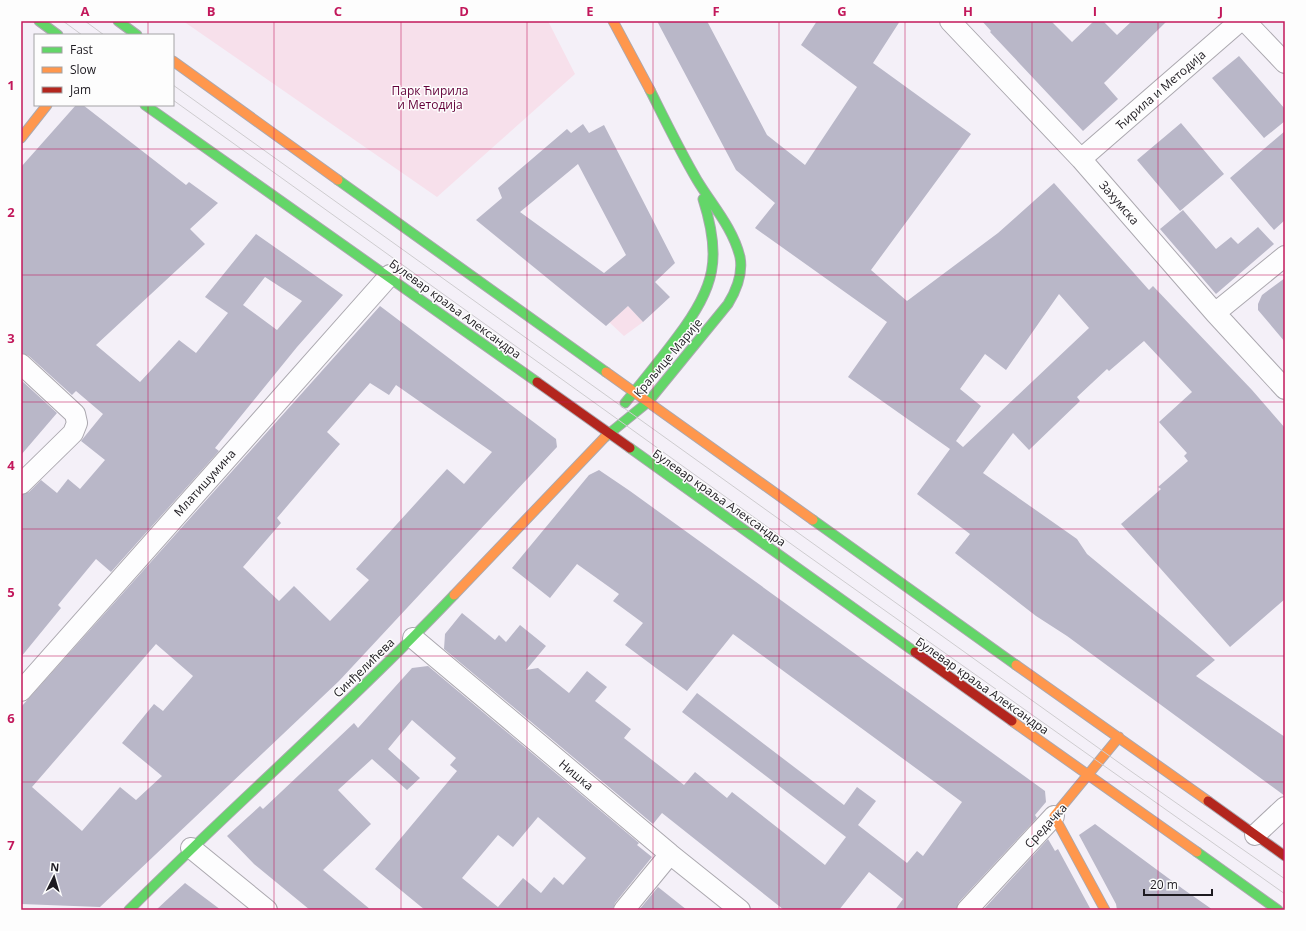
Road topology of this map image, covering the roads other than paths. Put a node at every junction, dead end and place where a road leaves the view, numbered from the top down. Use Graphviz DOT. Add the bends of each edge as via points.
graph roads {
  1 [pos="39,21"];
  2 [pos="118,21"];
  3 [pos="613,21"];
  4 [pos="950,21"];
  5 [pos="1240,21"];
  6 [pos="1245,21"];
  7 [pos="57,34"];
  8 [pos="136,34"];
  9 [pos="174,62"];
  10 [pos="1285,63"];
  11 [pos="46,106"];
  12 [pos="146,106"];
  13 [pos="21,138"];
  14 [pos="1081,159"];
  15 [pos="696,180"];
  16 [pos="1285,256"];
  17 [pos="390,275"];
  18 [pos="1215,313"];
  19 [pos="21,364"];
  20 [pos="1285,389"];
  21 [pos="634,392"];
  22 [pos="648,402"];
  23 [pos="608,434"];
  24 [pos="21,484"];
  25 [pos="413,638"];
  26 [pos="21,691"];
  27 [pos="1119,737"];
  28 [pos="1089,776"];
  29 [pos="1285,807"];
  30 [pos="1054,816"];
  31 [pos="1255,835"];
  32 [pos="191,848"];
  33 [pos="670,854"];
  34 [pos="1285,856"];
  35 [pos="129,910"];
  36 [pos="267,910"];
  37 [pos="624,910"];
  38 [pos="740,910"];
  39 [pos="967,910"];
  40 [pos="1105,910"];
  41 [pos="1278,910"];
  1 -- 7 [label="main road"];
  2 -- 8 [label="main road"];
  3 -- 15 [label="main road, Краљице Марије"];
  4 -- 14 [label="street, Захумска"];
  5 -- 14 [label="street, Ћирила и Методија"];
  6 -- 10 [label="street"];
  9 -- 21 [label="main road"];
  11 -- 13 [label="main road"];
  12 -- 17 [label="main road, Булевар краља Александра"];
  14 -- 18 [label="street, Захумска"];
  15 -- 21 [label="main road, Краљице Марије" via="712,234 708,288 700,305"];
  15 -- 22 [label="main road, Краљице Марије" via="733,235 740,259 738,285 728,304"];
  16 -- 18 [label="street"];
  17 -- 23 [label="main road, Булевар краља Александра"];
  17 -- 26 [label="street, Млатишумина"];
  18 -- 20 [label="street, Захумска"];
  19 -- 24 [label="street" via="75,414 77,423 73,433"];
  21 -- 22 [label="main road"];
  21 -- 23 [label="main road, Краљице Марије" via="617,414"];
  22 -- 23 [label="main road, Краљице Марије"];
  22 -- 27 [label="main road"];
  23 -- 25 [label="main road, Синђелићева"];
  23 -- 28 [label="main road, Булевар краља Александра"];
  25 -- 32 [label="main road, Синђелићева"];
  25 -- 33 [label="street, Нишка"];
  27 -- 28 [label="main road, Средачка"];
  27 -- 31 [label="main road"];
  28 -- 30 [label="main road, Средачка"];
  28 -- 41 [label="main road, Булевар краља Александра"];
  29 -- 31 [label="street"];
  30 -- 39 [label="street, Средачка"];
  30 -- 40 [label="main road"];
  31 -- 34 [label="main road"];
  32 -- 35 [label="main road, Синђелићева"];
  32 -- 36 [label="street"];
  33 -- 37 [label="street"];
  33 -- 38 [label="street, Нишка"];
}
